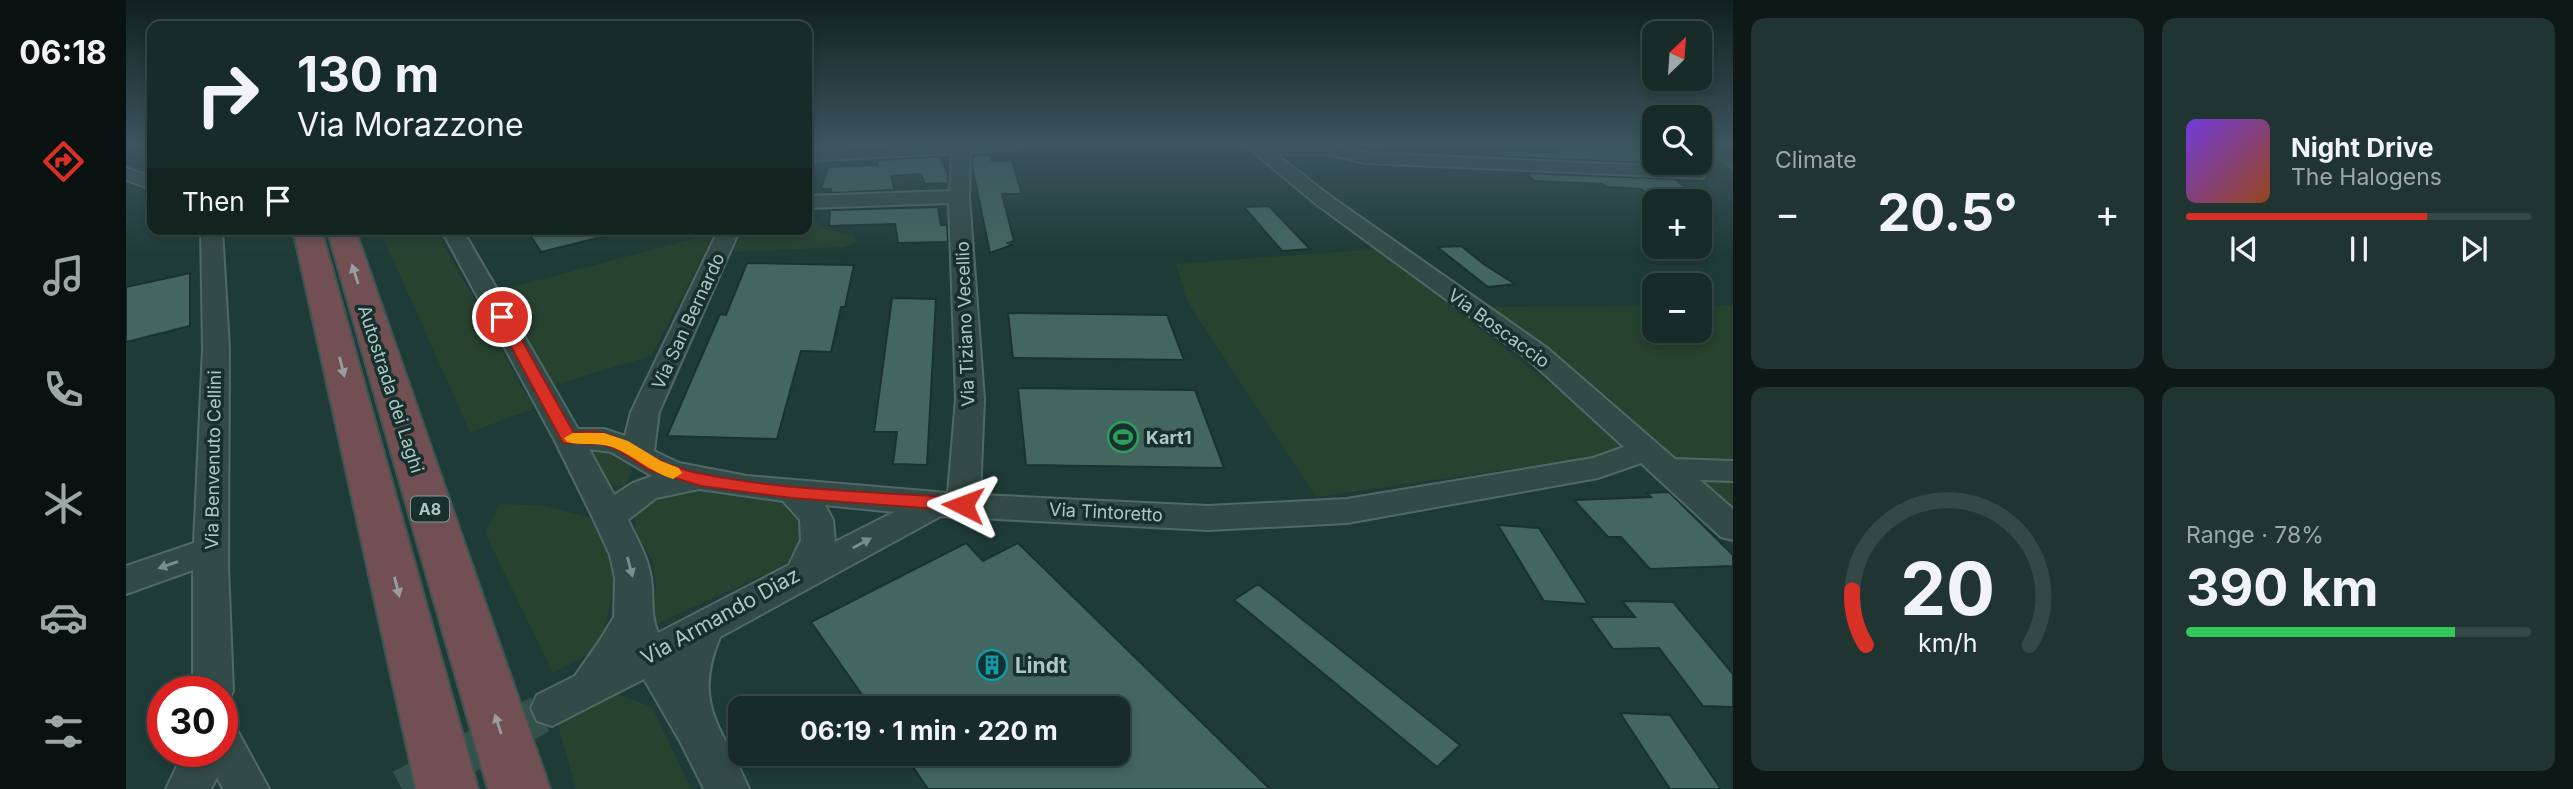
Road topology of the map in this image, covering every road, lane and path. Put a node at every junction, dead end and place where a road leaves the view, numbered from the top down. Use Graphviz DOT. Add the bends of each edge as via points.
graph roads {
  1 [pos="960,181"];
  2 [pos="1298,181"];
  3 [pos="959,197"];
  4 [pos="812,202"];
  5 [pos="211,235"];
  6 [pos="308,235"];
  7 [pos="343,235"];
  8 [pos="454,235"];
  9 [pos="727,235"];
  10 [pos="645,412"];
  11 [pos="569,439"];
  12 [pos="604,439"];
  13 [pos="639,454"];
  14 [pos="1658,460"];
  15 [pos="1733,471"];
  16 [pos="701,480"];
  17 [pos="791,492"];
  18 [pos="950,504"];
  19 [pos="610,518"];
  20 [pos="1733,528"];
  21 [pos="211,550"];
  22 [pos="802,575"];
  23 [pos="126,580"];
  24 [pos="633,618"];
  25 [pos="707,625"];
  26 [pos="649,655"];
  27 [pos="214,676"];
  28 [pos="696,729"];
  29 [pos="199,767"];
  30 [pos="235,767"];
  31 [pos="188,789"];
  32 [pos="247,789"];
  33 [pos="447,789"];
  34 [pos="519,789"];
  35 [pos="727,789"];
  1 -- 3 [label="street, Via Tiziano Vecellio"];
  2 -- 14 [label="street, Via Boscaccio" via="1538,354"];
  3 -- 4 [label="street"];
  3 -- 18 [label="street, Via Tiziano Vecellio" via="970,399"];
  5 -- 21 [label="street, Via Benvenuto Cellini" via="216,438"];
  6 -- 33 [label="highway, Autostrada dei Laghi, one-way"];
  34 -- 7 [label="highway, Autostrada dei Laghi / A8, one-way"];
  8 -- 11 [label="street"];
  9 -- 10 [label="street, Via San Bernardo"];
  10 -- 12 [label="street, Via San Bernardo"];
  10 -- 13 [label="street, Via San Bernardo"];
  11 -- 12 [label="street, Via Tintoretto"];
  11 -- 19 [label="street"];
  12 -- 13 [label="street, Via Tintoretto"];
  13 -- 16 [label="street, Via Tintoretto" via="655,466"];
  14 -- 15 [label="street"];
  14 -- 18 [label="street, Via Tintoretto" via="1348,511 1208,518"];
  14 -- 20 [label="street, Via Boscaccio"];
  16 -- 17 [label="street, Via Tintoretto"];
  16 -- 19 [label="street" via="647,488"];
  17 -- 18 [label="street, Via Tintoretto"];
  17 -- 22 [label="street, Via Armando Diaz" via="812,510 821,534"];
  22 -- 18 [label="street, one-way"];
  19 -- 24 [label="street, one-way" via="633,578"];
  21 -- 23 [label="street, one-way"];
  21 -- 27 [label="street, Via Benvenuto Cellini"];
  22 -- 25 [label="street, Via Armando Diaz"];
  24 -- 26 [label="street"];
  24 -- 26 [label="street, Via Armando Diaz" via="614,652 568,699"];
  25 -- 26 [label="street, Via Armando Diaz"];
  25 -- 28 [label="street" via="689,662 689,707"];
  26 -- 28 [label="street"];
  28 -- 35 [label="street"];
  29 -- 31 [label="street"];
  30 -- 32 [label="street"];
}
